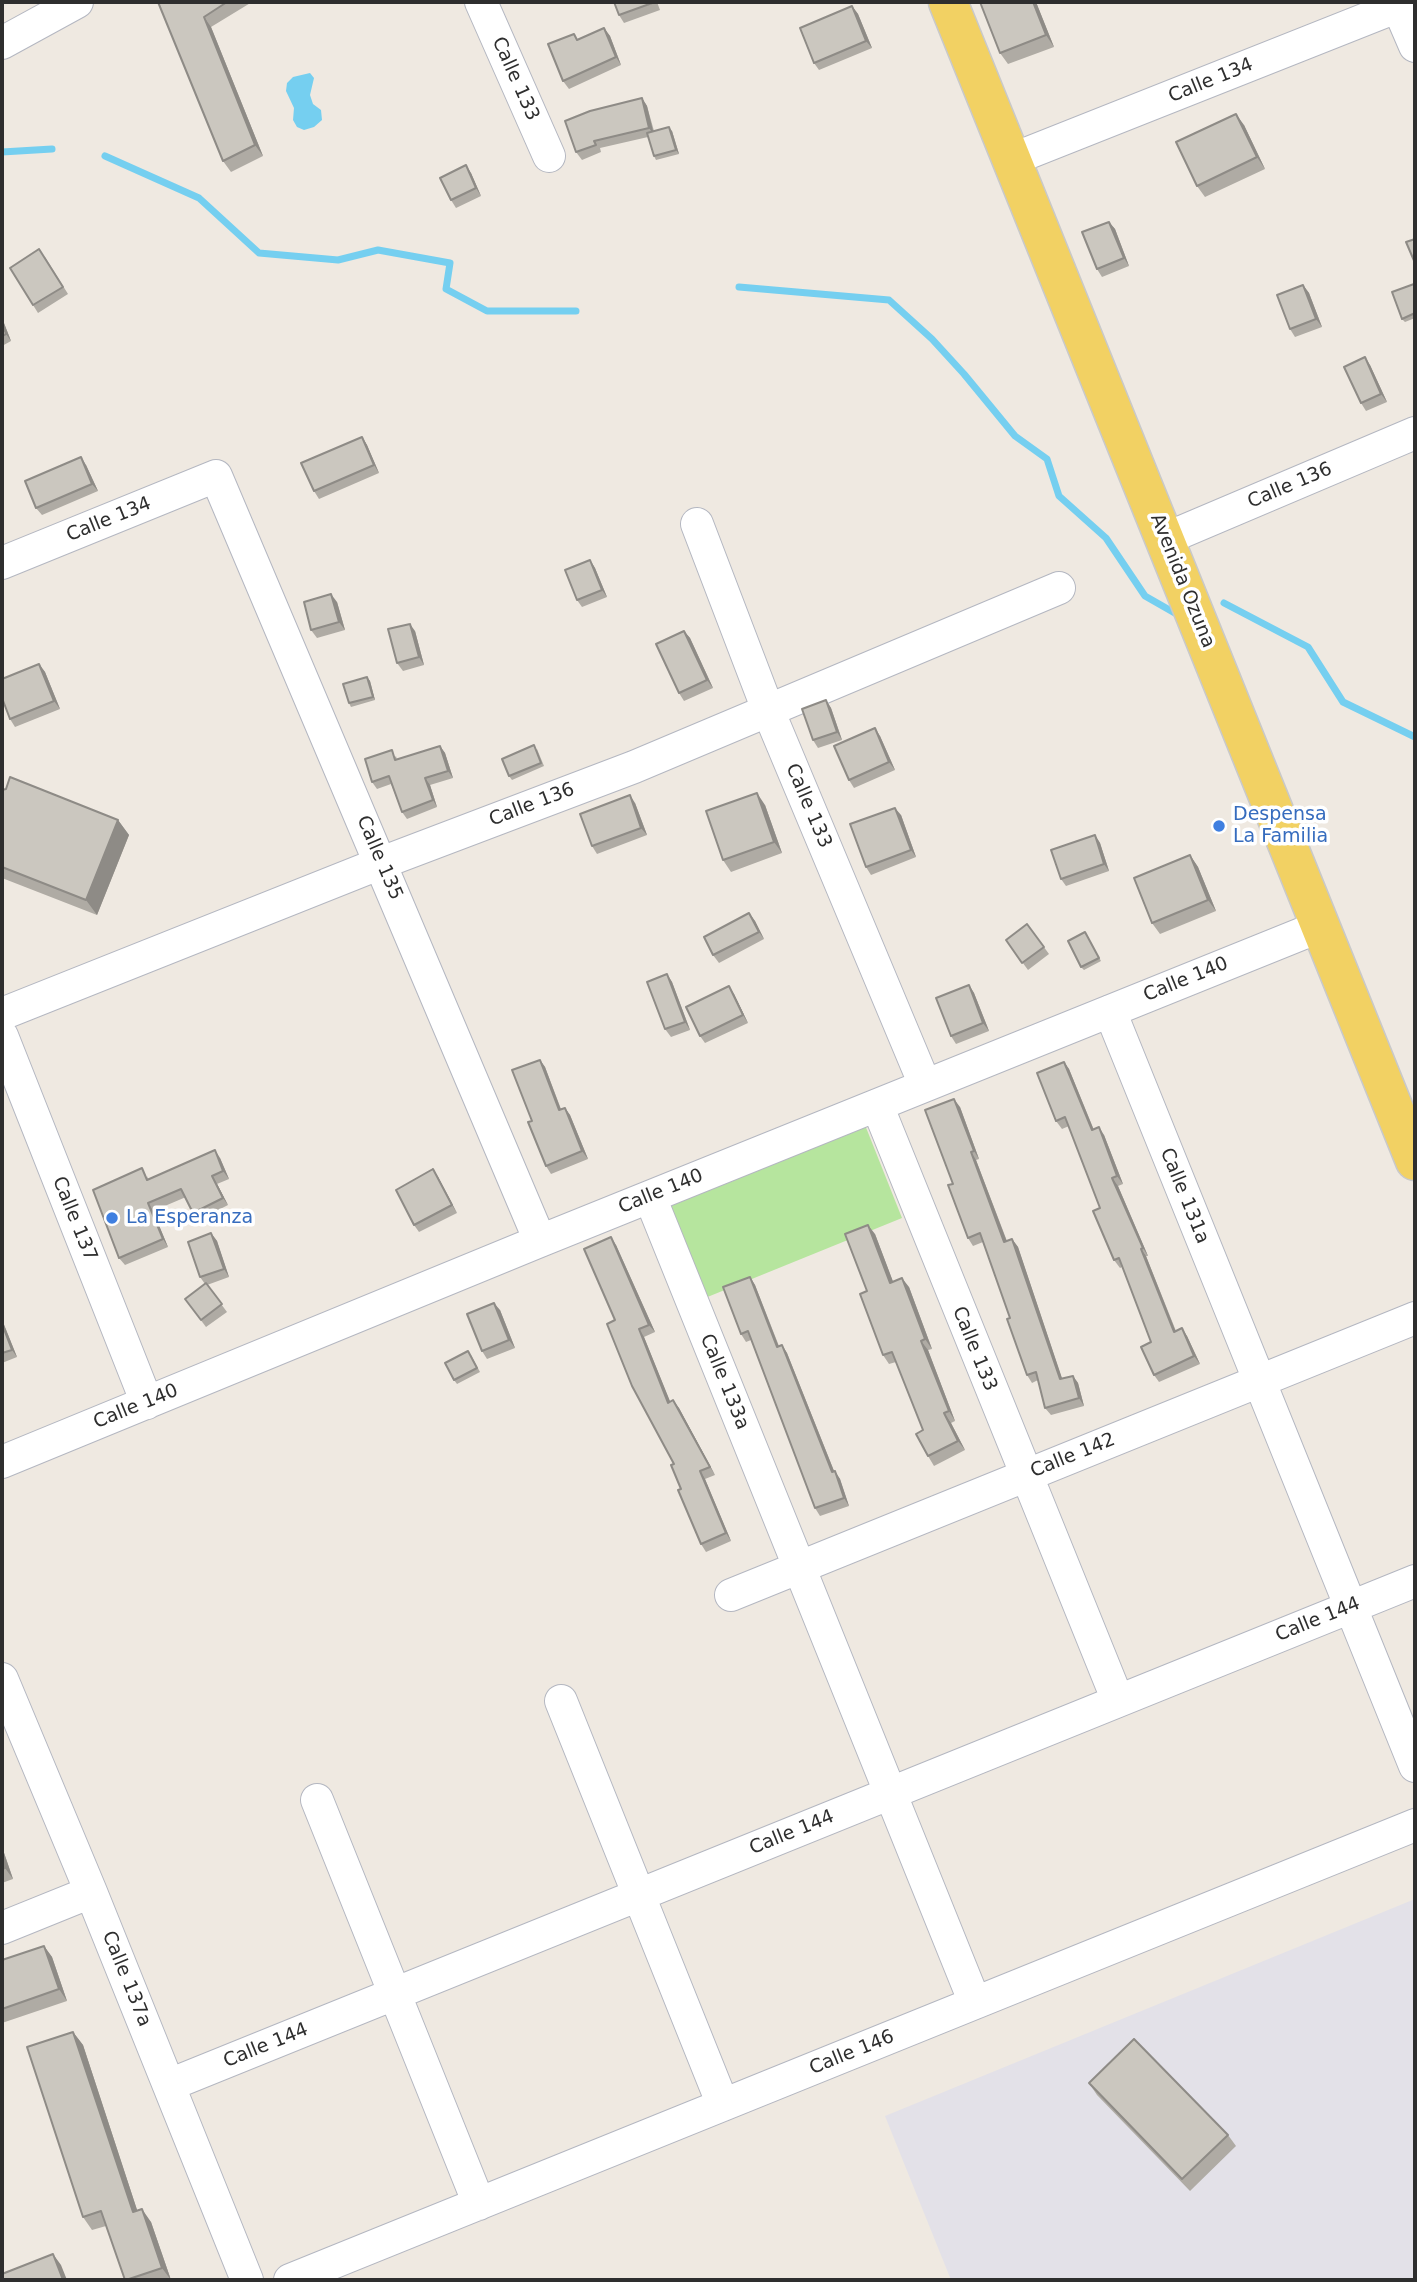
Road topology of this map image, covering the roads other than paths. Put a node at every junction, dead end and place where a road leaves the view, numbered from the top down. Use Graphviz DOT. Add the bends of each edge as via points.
graph roads {
  1 [pos="77,2"];
  2 [pos="481,2"];
  3 [pos="948,2"];
  4 [pos="1401,3"];
  5 [pos="2,43"];
  6 [pos="1415,46"];
  7 [pos="548,156"];
  8 [pos="1013,159"];
  9 [pos="1415,433"];
  10 [pos="216,477"];
  11 [pos="697,524"];
  12 [pos="1166,539"];
  13 [pos="2,564"];
  14 [pos="1059,588"];
  15 [pos="768,710"];
  16 [pos="382,863"];
  17 [pos="1321,926"];
  18 [pos="1110,1011"];
  19 [pos="2,1014"];
  20 [pos="2,1036"];
  21 [pos="925,1085"];
  22 [pos="877,1105"];
  23 [pos="1415,1161"];
  24 [pos="650,1197"];
  25 [pos="540,1241"];
  26 [pos="1415,1318"];
  27 [pos="1259,1381"];
  28 [pos="146,1403"];
  29 [pos="2,1462"];
  30 [pos="1025,1475"];
  31 [pos="799,1567"];
  32 [pos="1415,1581"];
  33 [pos="731,1594"];
  34 [pos="1351,1607"];
  35 [pos="2,1679"];
  36 [pos="561,1701"];
  37 [pos="1118,1701"];
  38 [pos="1415,1766"];
  39 [pos="891,1793"];
  40 [pos="317,1800"];
  41 [pos="1415,1825"];
  42 [pos="91,1892"];
  43 [pos="639,1895"];
  44 [pos="2,1928"];
  45 [pos="395,1994"];
  46 [pos="975,2003"];
  47 [pos="169,2085"];
  48 [pos="723,2105"];
  49 [pos="479,2204"];
  50 [pos="247,2280"];
  51 [pos="289,2280"];
  1 -- 5 [label="street"];
  2 -- 7 [label="street, Calle 133"];
  3 -- 8 [label="main road, Avenida Ozuna"];
  4 -- 6 [label="street"];
  4 -- 8 [label="street, Calle 134"];
  8 -- 12 [label="main road, Avenida Ozuna"];
  9 -- 12 [label="street, Calle 136"];
  10 -- 13 [label="street, Calle 134"];
  10 -- 16 [label="street, Calle 135"];
  11 -- 15 [label="street, Calle 133"];
  12 -- 17 [label="main road, Avenida Ozuna"];
  14 -- 15 [label="street, Calle 136"];
  15 -- 16 [label="street, Calle 136"];
  15 -- 21 [label="street, Calle 133"];
  16 -- 19 [label="street, Calle 136"];
  16 -- 25 [label="street, Calle 135"];
  17 -- 18 [label="street, Calle 140"];
  17 -- 23 [label="main road, Avenida Ozuna"];
  18 -- 21 [label="street, Calle 140"];
  18 -- 27 [label="street, Calle 131a"];
  20 -- 28 [label="street, Calle 137"];
  21 -- 22 [label="street, Calle 140"];
  22 -- 24 [label="street, Calle 140"];
  22 -- 30 [label="street, Calle 133"];
  24 -- 25 [label="street, Calle 140"];
  24 -- 31 [label="street, Calle 133a"];
  25 -- 28 [label="street, Calle 140"];
  26 -- 27 [label="street, Calle 142"];
  27 -- 30 [label="street, Calle 142"];
  27 -- 34 [label="street, Calle 131a"];
  28 -- 29 [label="street, Calle 140"];
  30 -- 31 [label="street, Calle 142"];
  30 -- 37 [label="street, Calle 133"];
  31 -- 33 [label="street, Calle 142"];
  31 -- 39 [label="street, Calle 133a"];
  32 -- 34 [label="street, Calle 144"];
  34 -- 37 [label="street, Calle 144"];
  34 -- 38 [label="street, Calle 131a"];
  35 -- 42 [label="street, Calle 137a"];
  36 -- 43 [label="street"];
  37 -- 39 [label="street, Calle 144"];
  39 -- 43 [label="street, Calle 144"];
  39 -- 46 [label="street, Calle 133a"];
  40 -- 45 [label="street"];
  41 -- 46 [label="street, Calle 146"];
  42 -- 44 [label="street"];
  42 -- 47 [label="street, Calle 137a"];
  43 -- 45 [label="street, Calle 144"];
  43 -- 48 [label="street"];
  45 -- 47 [label="street, Calle 144"];
  45 -- 49 [label="street"];
  46 -- 48 [label="street, Calle 146"];
  47 -- 50 [label="street, Calle 137a"];
  48 -- 49 [label="street, Calle 146"];
  49 -- 51 [label="street, Calle 146"];
}
